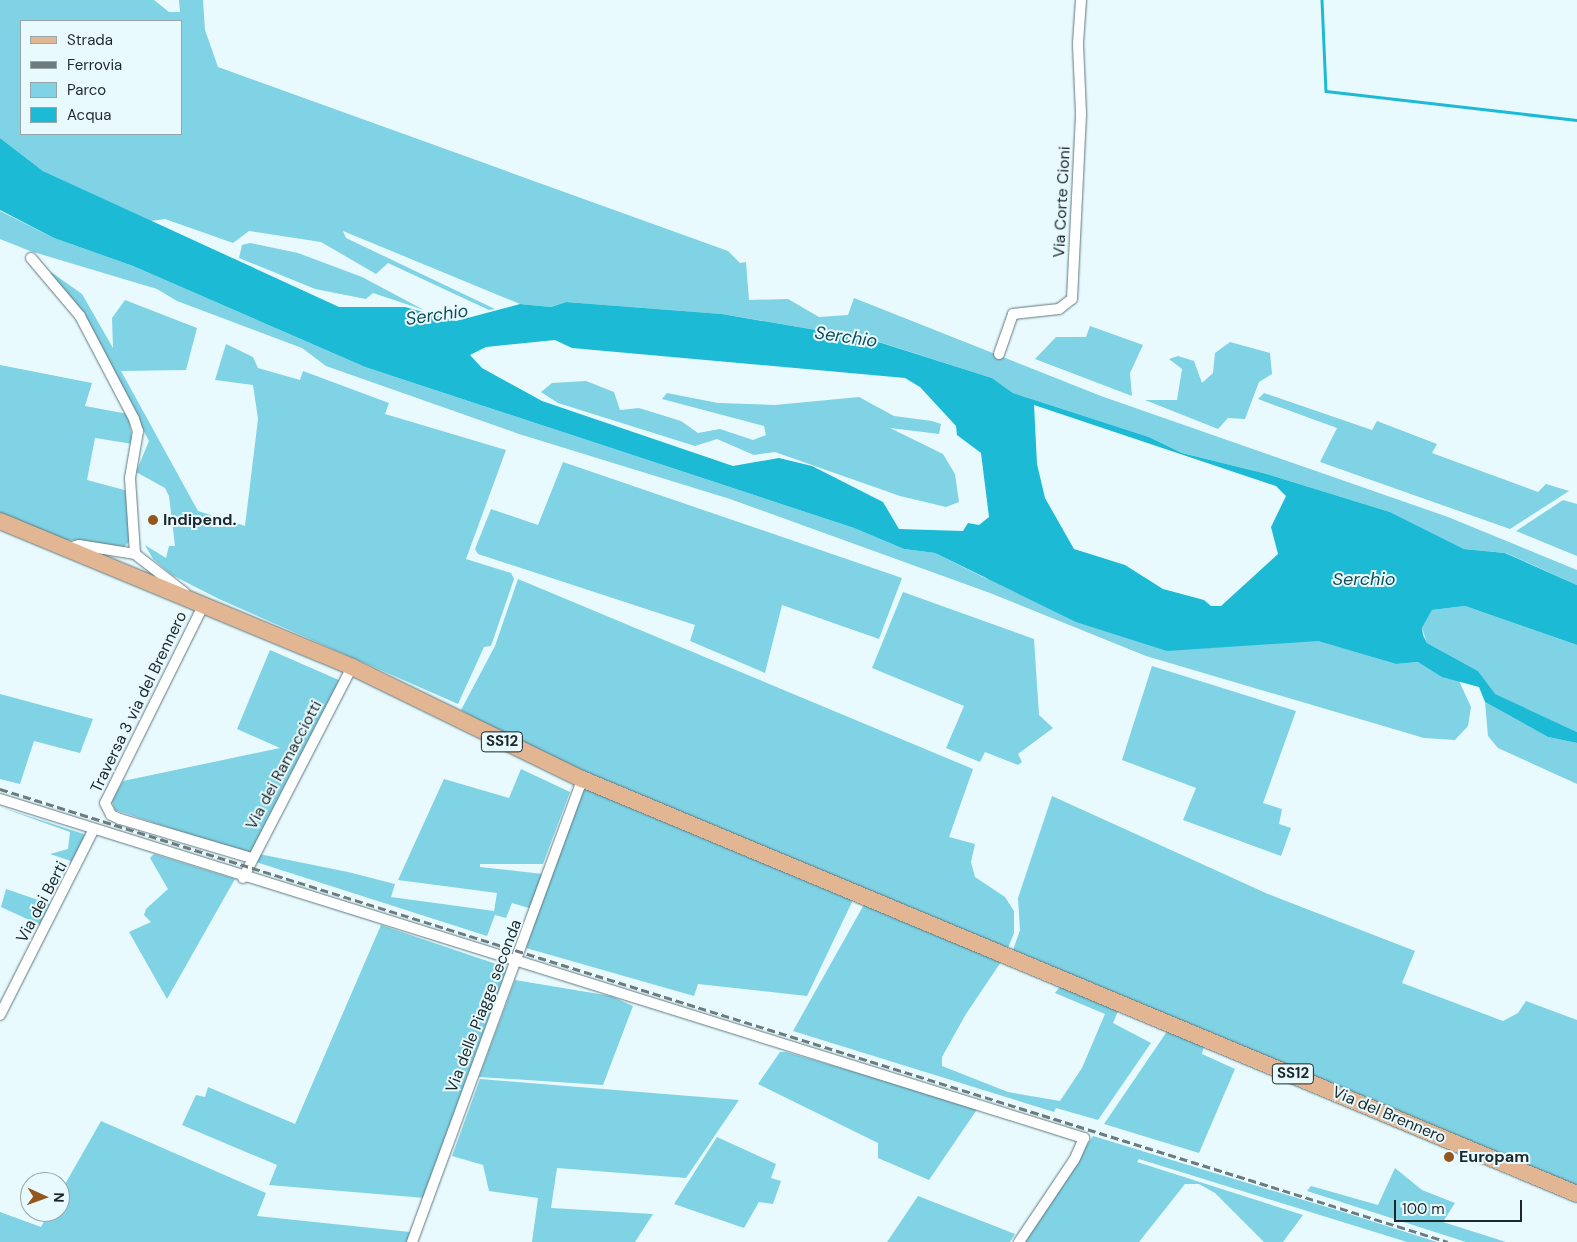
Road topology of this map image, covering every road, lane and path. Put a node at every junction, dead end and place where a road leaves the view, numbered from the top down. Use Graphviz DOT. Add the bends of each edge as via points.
graph roads {
  1 [pos="1081,0"];
  2 [pos="31,258"];
  3 [pos="999,354"];
  4 [pos="0,521"];
  5 [pos="68,549"];
  6 [pos="135,554"];
  7 [pos="200,603"];
  8 [pos="352,667"];
  9 [pos="582,779"];
  10 [pos="0,799"];
  11 [pos="94,829"];
  12 [pos="252,858"];
  13 [pos="243,878"];
  14 [pos="518,961"];
  15 [pos="0,1015"];
  16 [pos="1577,1194"];
  17 [pos="412,1242"];
  18 [pos="1019,1242"];
  1 -- 3 [label="street, Via Corte Cioni" via="1078,43 1081,113 1072,300 1059,309 1013,314"];
  2 -- 6 [label="street" via="80,316 134,419 138,431 130,478"];
  4 -- 5 [label="main road, SS12"];
  5 -- 6 [label="street" via="79,545"];
  5 -- 7 [label="main road, SS12"];
  6 -- 7 [label="street"];
  7 -- 8 [label="main road, SS12"];
  7 -- 12 [label="street, Traversa 3 via del Brennero" via="105,803 111,815 120,819"];
  8 -- 9 [label="main road, SS12"];
  8 -- 12 [label="street, Via dei Ramacciotti"];
  9 -- 14 [label="street, Via delle Piagge seconda"];
  9 -- 16 [label="main road, Via del Brennero / SS12"];
  10 -- 11 [label="street"];
  11 -- 13 [label="street"];
  11 -- 15 [label="street, Via dei Berti"];
  12 -- 13 [label="street, Via dei Ramacciotti"];
  13 -- 14 [label="street"];
  14 -- 17 [label="street, Via delle Piagge seconda"];
  14 -- 18 [label="street" via="1084,1138 1074,1160"];
}
